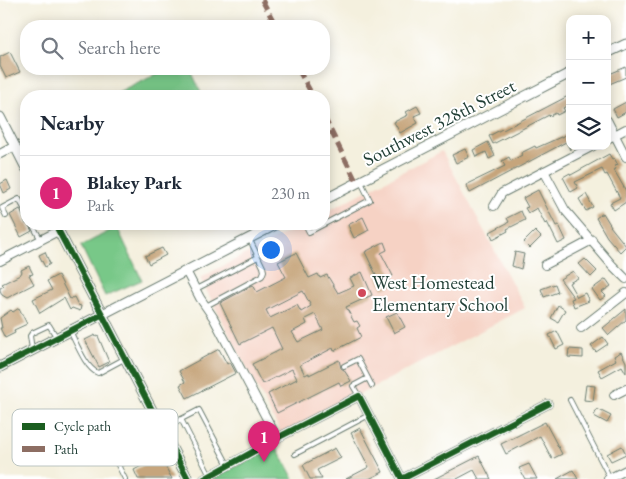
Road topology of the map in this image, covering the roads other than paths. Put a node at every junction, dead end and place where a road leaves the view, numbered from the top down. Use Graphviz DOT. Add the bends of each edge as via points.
graph roads {
  1 [pos="626,44"];
  2 [pos="611,51"];
  3 [pos="566,75"];
  4 [pos="0,117"];
  5 [pos="626,129"];
  6 [pos="611,137"];
  7 [pos="15,146"];
  8 [pos="585,150"];
  9 [pos="0,154"];
  10 [pos="20,156"];
  11 [pos="626,156"];
  12 [pos="544,171"];
  13 [pos="360,181"];
  14 [pos="330,197"];
  15 [pos="20,199"];
  16 [pos="494,206"];
  17 [pos="6,216"];
  18 [pos="330,221"];
  19 [pos="35,230"];
  20 [pos="53,230"];
  21 [pos="58,230"];
  22 [pos="265,230"];
  23 [pos="249,238"];
  24 [pos="41,240"];
  25 [pos="592,240"];
  26 [pos="258,257"];
  27 [pos="0,261"];
  28 [pos="545,265"];
  29 [pos="186,271"];
  30 [pos="626,279"];
  31 [pos="195,290"];
  32 [pos="626,293"];
  33 [pos="206,306"];
  34 [pos="101,315"];
  35 [pos="580,328"];
  36 [pos="70,331"];
  37 [pos="57,338"];
  38 [pos="33,350"];
  39 [pos="124,359"];
  40 [pos="344,366"];
  41 [pos="0,367"];
  42 [pos="368,378"];
  43 [pos="372,386"];
  44 [pos="626,389"];
  45 [pos="614,395"];
  46 [pos="359,396"];
  47 [pos="570,400"];
  48 [pos="548,404"];
  49 [pos="151,409"];
  50 [pos="369,415"];
  51 [pos="181,419"];
  52 [pos="178,420"];
  53 [pos="277,438"];
  54 [pos="295,454"];
  55 [pos="178,460"];
  56 [pos="228,465"];
  57 [pos="118,466"];
  58 [pos="626,470"];
  59 [pos="207,477"];
  60 [pos="609,478"];
  61 [pos="125,479"];
  62 [pos="188,479"];
  63 [pos="401,479"];
  1 -- 2 [label="street"];
  3 -- 13 [label="street, Southwest 328th Street"];
  4 -- 7 [label="street"];
  5 -- 6 [label="street"];
  6 -- 11 [label="street"];
  7 -- 9 [label="street"];
  7 -- 10 [label="street"];
  8 -- 12 [label="street"];
  12 -- 16 [label="street" via="502,193"];
  12 -- 25 [label="street" via="565,210"];
  13 -- 14 [label="street, Southwest 328th Street"];
  13 -- 18 [label="lane" via="370,200"];
  15 -- 17 [label="lane" via="2,208"];
  19 -- 24 [label="lane"];
  20 -- 24 [label="street"];
  21 -- 34 [label="street"];
  22 -- 23 [label="street"];
  23 -- 26 [label="lane"];
  23 -- 29 [label="street"];
  24 -- 27 [label="street"];
  25 -- 28 [label="street"];
  25 -- 30 [label="street"];
  26 -- 31 [label="lane"];
  26 -- 33 [label="lane" via="264,269 262,276"];
  29 -- 31 [label="street"];
  29 -- 34 [label="street"];
  31 -- 33 [label="street"];
  32 -- 35 [label="street"];
  33 -- 53 [label="street"];
  34 -- 36 [label="street"];
  34 -- 39 [label="street"];
  36 -- 37 [label="street"];
  36 -- 39 [label="lane" via="91,370 98,373"];
  37 -- 38 [label="street"];
  37 -- 38 [label="lane" via="49,325 38,330 30,336"];
  38 -- 41 [label="street"];
  39 -- 49 [label="street"];
  40 -- 42 [label="lane" via="358,359"];
  42 -- 43 [label="lane"];
  42 -- 46 [label="lane" via="354,386"];
  44 -- 45 [label="street"];
  46 -- 50 [label="street"];
  46 -- 53 [label="street"];
  47 -- 60 [label="lane"];
  48 -- 63 [label="street"];
  50 -- 54 [label="lane"];
  50 -- 63 [label="street"];
  51 -- 52 [label="lane"];
  51 -- 56 [label="lane" via="199,410"];
  51 -- 59 [label="lane"];
  53 -- 56 [label="street"];
  55 -- 62 [label="street"];
  56 -- 59 [label="street"];
  57 -- 61 [label="lane"];
  58 -- 60 [label="street"];
}
